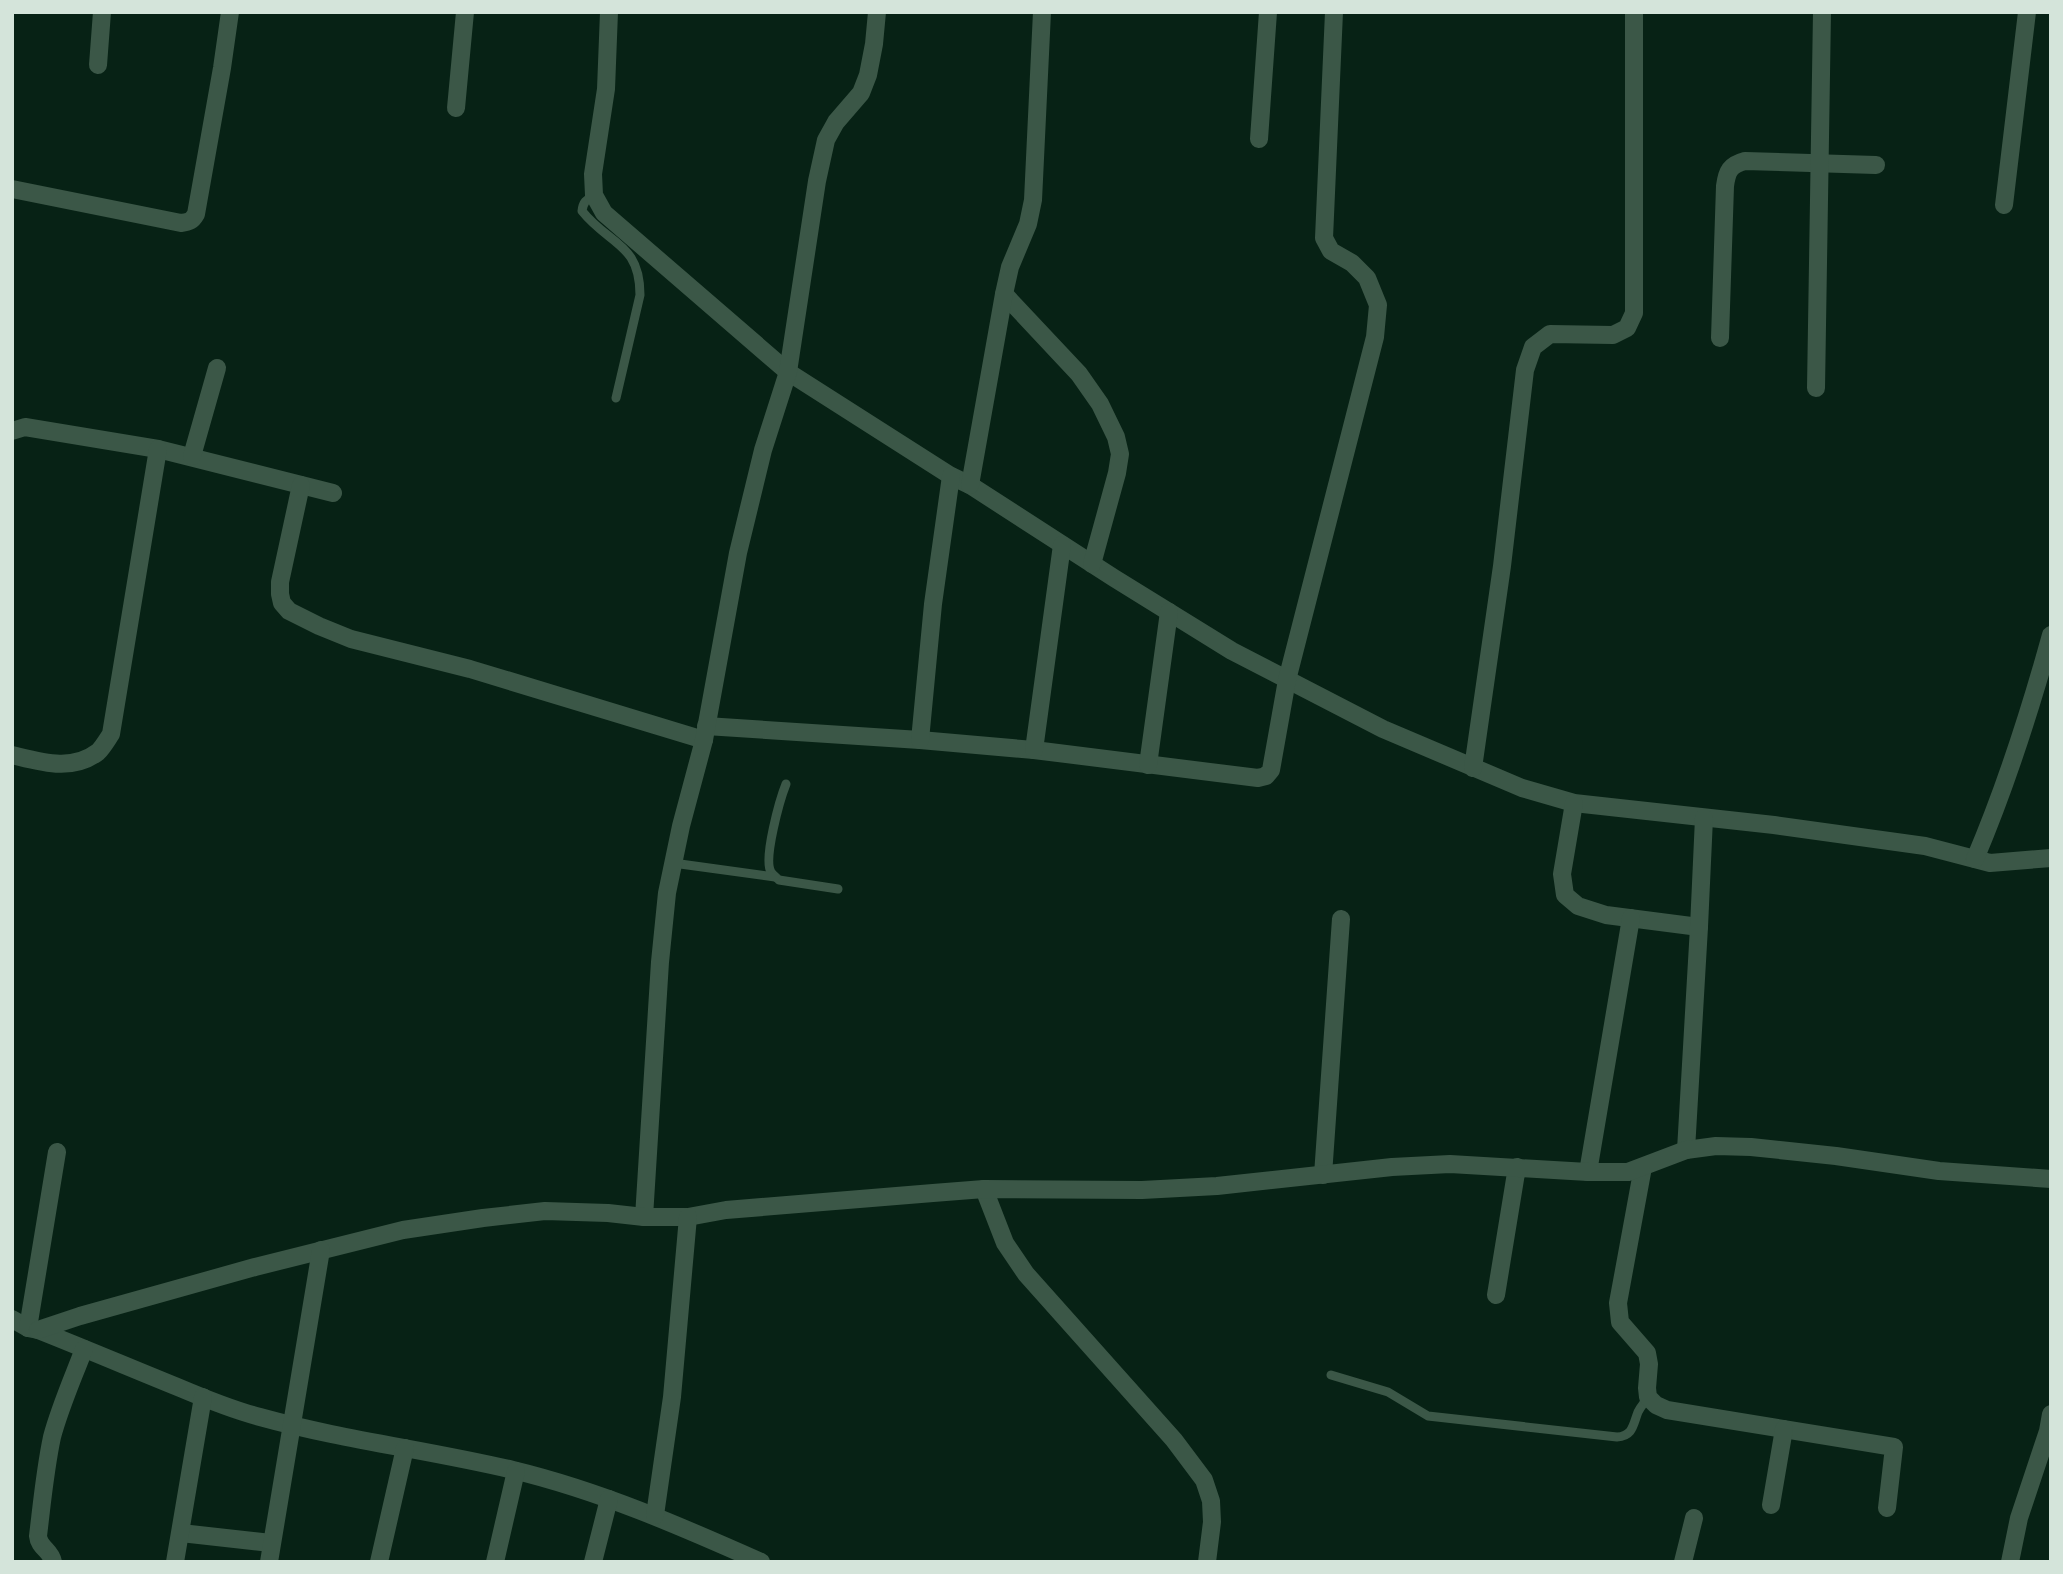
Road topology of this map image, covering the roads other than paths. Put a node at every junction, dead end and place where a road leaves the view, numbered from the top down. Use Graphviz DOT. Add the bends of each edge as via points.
graph roads {
  1 [pos="102,12"];
  2 [pos="230,12"];
  3 [pos="465,12"];
  4 [pos="609,12"];
  5 [pos="877,12"];
  6 [pos="1042,12"];
  7 [pos="1268,12"];
  8 [pos="1334,12"];
  9 [pos="1634,12"];
  10 [pos="1822,12"];
  11 [pos="2027,12"];
  12 [pos="98,65"];
  13 [pos="456,108"];
  14 [pos="1259,139"];
  15 [pos="1820,163"];
  16 [pos="1876,165"];
  17 [pos="12,189"];
  18 [pos="594,195"];
  19 [pos="2004,205"];
  20 [pos="1003,294"];
  21 [pos="1720,338"];
  22 [pos="217,368"];
  23 [pos="788,372"];
  24 [pos="1816,388"];
  25 [pos="615,398"];
  26 [pos="12,431"];
  27 [pos="158,449"];
  28 [pos="192,456"];
  29 [pos="951,476"];
  30 [pos="301,485"];
  31 [pos="970,485"];
  32 [pos="333,493"];
  33 [pos="1062,545"];
  34 [pos="1092,564"];
  35 [pos="1169,612"];
  36 [pos="2051,635"];
  37 [pos="1287,681"];
  38 [pos="705,733"];
  39 [pos="920,740"];
  40 [pos="1034,750"];
  41 [pos="12,755"];
  42 [pos="1148,765"];
  43 [pos="1473,768"];
  44 [pos="786,784"];
  45 [pos="1574,803"];
  46 [pos="1704,818"];
  47 [pos="2051,858"];
  48 [pos="1975,859"];
  49 [pos="673,863"];
  50 [pos="775,877"];
  51 [pos="838,889"];
  52 [pos="1631,918"];
  53 [pos="1341,919"];
  54 [pos="1699,927"];
  55 [pos="1686,1150"];
  56 [pos="58,1152"];
  57 [pos="1517,1167"];
  58 [pos="1643,1167"];
  59 [pos="1588,1172"];
  60 [pos="1324,1175"];
  61 [pos="2051,1179"];
  62 [pos="984,1189"];
  63 [pos="645,1217"];
  64 [pos="688,1217"];
  65 [pos="321,1250"];
  66 [pos="1496,1295"];
  67 [pos="26,1326"];
  68 [pos="84,1349"];
  69 [pos="1331,1375"];
  70 [pos="203,1397"];
  71 [pos="1648,1397"];
  72 [pos="292,1426"];
  73 [pos="2050,1426"];
  74 [pos="1784,1429"];
  75 [pos="405,1448"];
  76 [pos="516,1471"];
  77 [pos="609,1499"];
  78 [pos="1772,1506"];
  79 [pos="1887,1508"];
  80 [pos="655,1515"];
  81 [pos="1694,1518"];
  82 [pos="181,1533"];
  83 [pos="271,1544"];
  84 [pos="54,1562"];
  85 [pos="175,1562"];
  86 [pos="268,1562"];
  87 [pos="379,1562"];
  88 [pos="495,1562"];
  89 [pos="593,1562"];
  90 [pos="761,1562"];
  91 [pos="1207,1562"];
  92 [pos="1683,1562"];
  93 [pos="2010,1562"];
  1 -- 12 [label="street"];
  2 -- 17 [label="street" via="193,219 181,223"];
  3 -- 13 [label="street"];
  4 -- 18 [label="street"];
  5 -- 23 [label="street" via="861,93 835,122 826,140"];
  6 -- 20 [label="street" via="1034,200"];
  7 -- 14 [label="street"];
  8 -- 37 [label="street" via="1324,237 1331,251 1367,278 1378,305 1366,376"];
  9 -- 43 [label="street" via="1634,313 1627,328 1613,335 1550,334 1533,347 1525,370"];
  10 -- 15 [label="street"];
  11 -- 19 [label="street"];
  15 -- 16 [label="street"];
  15 -- 21 [label="street" via="1745,161 1733,164 1727,174"];
  15 -- 24 [label="street"];
  18 -- 23 [label="street" via="604,213"];
  18 -- 25 [label="lane" via="586,199 582,211 625,249 640,278"];
  20 -- 31 [label="street"];
  20 -- 34 [label="street" via="1079,374 1116,437 1120,454 1117,473"];
  22 -- 28 [label="street"];
  23 -- 29 [label="street"];
  23 -- 38 [label="street" via="738,553"];
  26 -- 27 [label="street" via="25,427"];
  27 -- 28 [label="street"];
  27 -- 41 [label="street" via="111,734 100,751 68,764"];
  28 -- 30 [label="street"];
  29 -- 31 [label="street"];
  29 -- 39 [label="street"];
  30 -- 32 [label="street"];
  30 -- 38 [label="street" via="280,582 282,603 289,611 351,639"];
  31 -- 33 [label="street"];
  33 -- 34 [label="street"];
  33 -- 40 [label="street"];
  34 -- 35 [label="street"];
  35 -- 37 [label="street"];
  35 -- 42 [label="street"];
  36 -- 48 [label="street" via="2011,767"];
  37 -- 42 [label="street" via="1275,756 1266,776"];
  37 -- 43 [label="street"];
  38 -- 39 [label="street"];
  38 -- 49 [label="street"];
  39 -- 40 [label="street"];
  40 -- 42 [label="street"];
  43 -- 45 [label="street"];
  44 -- 50 [label="lane" via="769,865"];
  45 -- 46 [label="street"];
  45 -- 52 [label="street" via="1562,874 1565,895 1578,906"];
  46 -- 48 [label="street" via="1925,846"];
  46 -- 54 [label="street"];
  47 -- 48 [label="street" via="2004,863"];
  49 -- 50 [label="lane"];
  49 -- 63 [label="street" via="660,962"];
  50 -- 51 [label="lane"];
  52 -- 54 [label="street"];
  52 -- 59 [label="street"];
  53 -- 60 [label="street"];
  54 -- 55 [label="street"];
  55 -- 58 [label="street"];
  55 -- 61 [label="street" via="1751,1147 1939,1171"];
  56 -- 67 [label="street"];
  57 -- 59 [label="street"];
  57 -- 60 [label="street" via="1450,1164"];
  57 -- 66 [label="street"];
  58 -- 59 [label="street" via="1628,1172"];
  58 -- 71 [label="street" via="1618,1303 1620,1322 1647,1353"];
  60 -- 62 [label="street" via="1142,1191"];
  62 -- 64 [label="street"];
  62 -- 91 [label="street" via="1005,1243 1026,1274 1204,1480 1212,1522"];
  63 -- 64 [label="street"];
  63 -- 65 [label="street" via="545,1211 403,1230"];
  64 -- 80 [label="street" via="672,1397"];
  65 -- 67 [label="street"];
  65 -- 72 [label="street"];
  67 -- 68 [label="street"];
  68 -- 70 [label="street"];
  68 -- 84 [label="street" via="52,1437 46,1469 38,1536"];
  69 -- 71 [label="lane" via="1388,1392 1428,1416 1617,1437 1630,1432"];
  70 -- 72 [label="street"];
  70 -- 82 [label="street"];
  71 -- 74 [label="street" via="1667,1410"];
  72 -- 75 [label="street"];
  72 -- 83 [label="street"];
  73 -- 93 [label="street" via="2019,1518"];
  74 -- 78 [label="street"];
  74 -- 79 [label="street" via="1894,1447"];
  75 -- 76 [label="street"];
  75 -- 87 [label="street"];
  76 -- 77 [label="street"];
  76 -- 88 [label="street"];
  77 -- 80 [label="street"];
  77 -- 89 [label="street"];
  80 -- 90 [label="street"];
  81 -- 92 [label="street"];
  82 -- 83 [label="street"];
  82 -- 85 [label="street"];
  83 -- 86 [label="street"];
}
